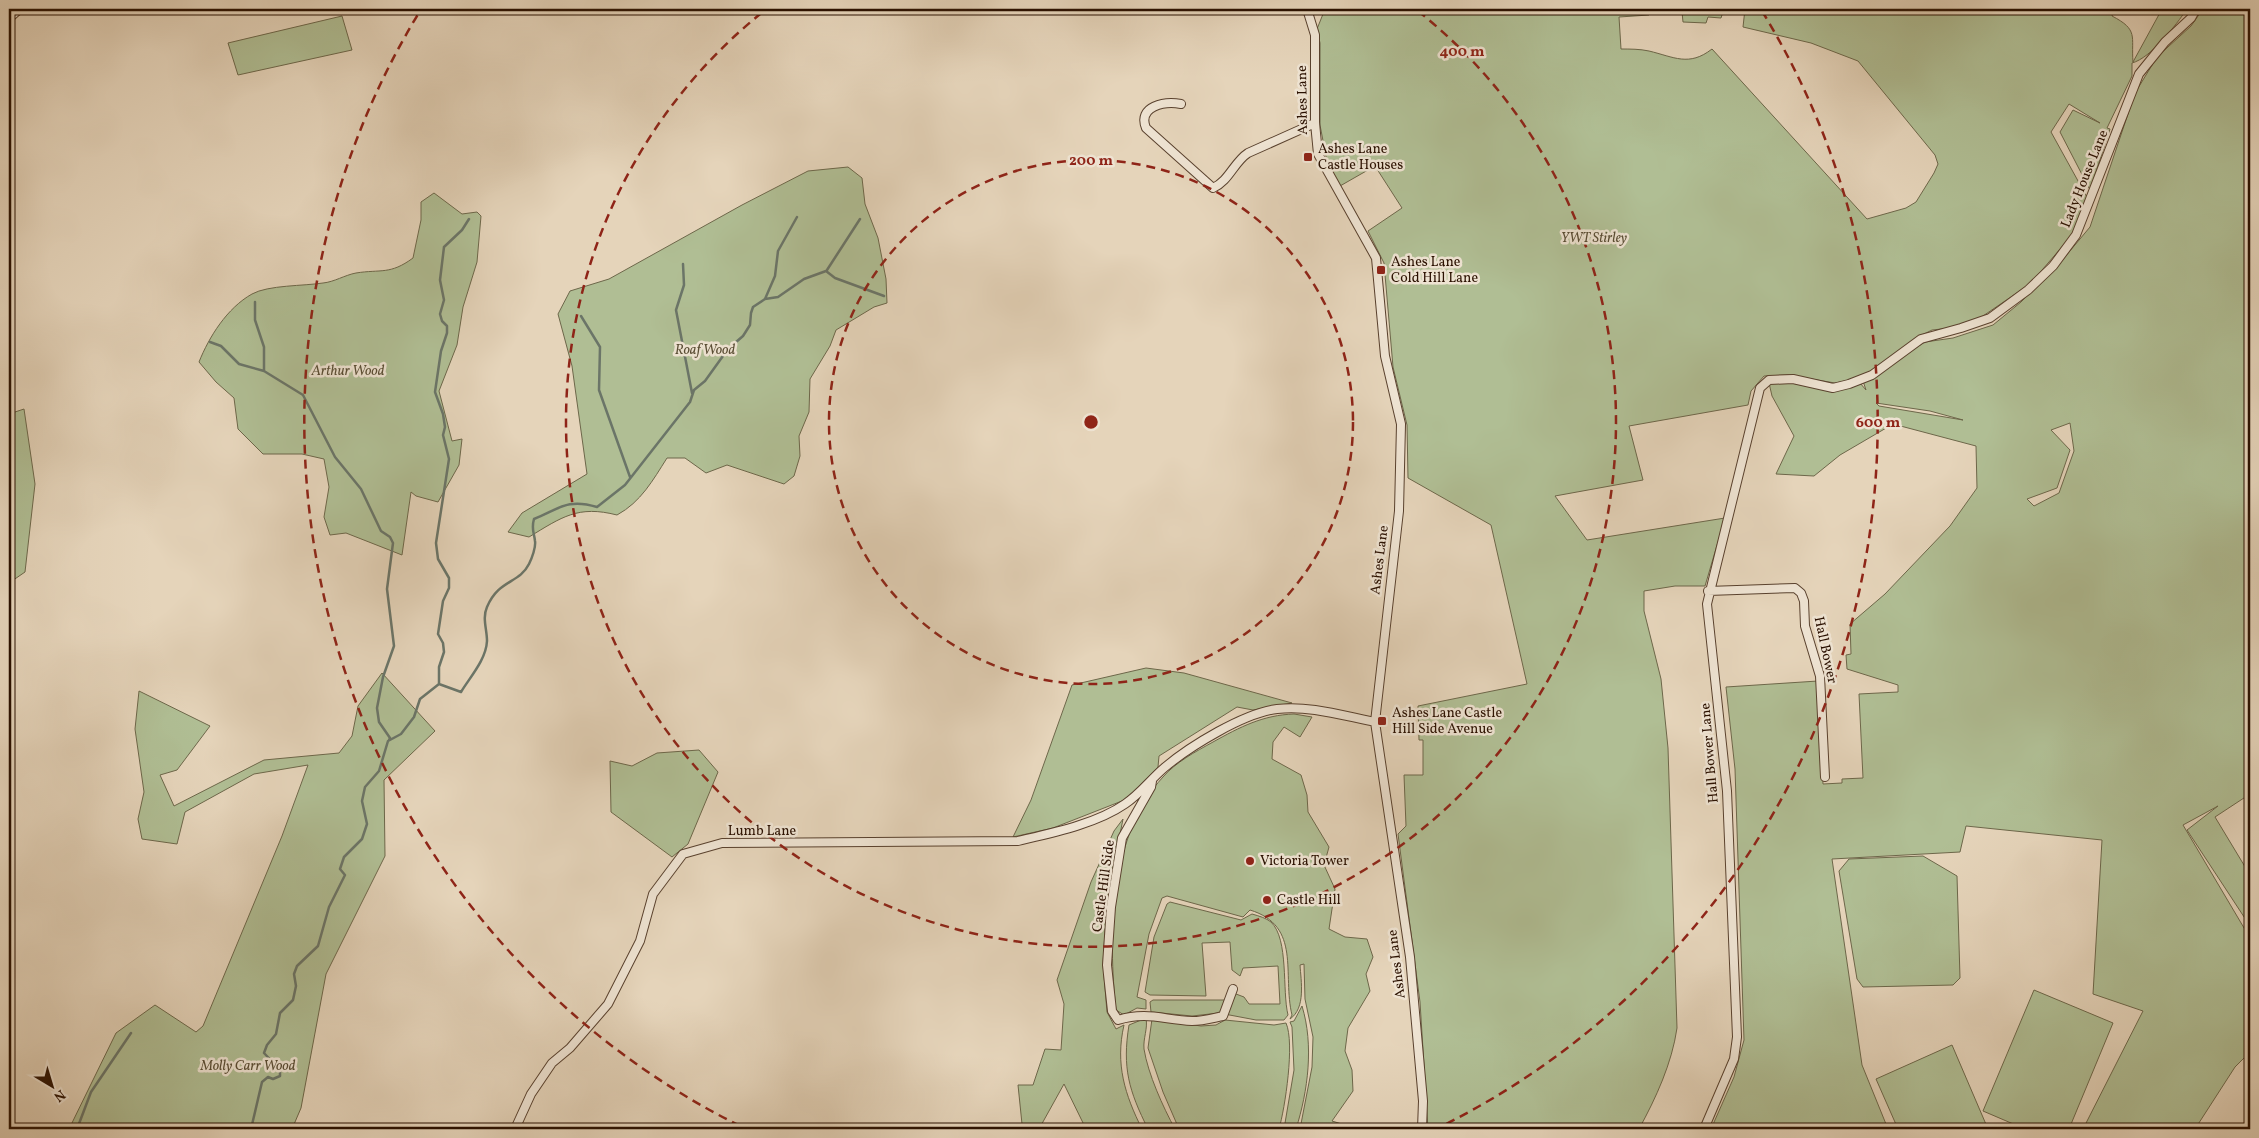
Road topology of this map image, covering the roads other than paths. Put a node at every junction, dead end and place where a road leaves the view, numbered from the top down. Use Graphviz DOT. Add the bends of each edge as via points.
graph roads {
  1 [pos="18,9"];
  2 [pos="1317,9"];
  3 [pos="2196,9"];
  4 [pos="1308,12"];
  5 [pos="9,17"];
  6 [pos="1181,104"];
  7 [pos="1315,123"];
  8 [pos="1769,380"];
  9 [pos="1708,591"];
  10 [pos="1375,722"];
  11 [pos="1825,778"];
  12 [pos="1152,779"];
  13 [pos="1233,989"];
  14 [pos="515,1129"];
  15 [pos="1422,1129"];
  16 [pos="1704,1129"];
  1 -- 5 [label="street"];
  2 -- 4 [label="street"];
  3 -- 8 [label="street, Lady House Lane" via="2139,74 2076,235 2053,266 2028,290 1990,318 1921,339 1872,375 1849,384 1833,388 1793,379"];
  4 -- 7 [label="street, Ashes Lane" via="1315,35"];
  6 -- 7 [label="street" via="1170,102 1150,108 1143,122 1213,188 1226,179 1239,159 1248,153"];
  7 -- 10 [label="street, Ashes Lane" via="1318,154 1376,258 1385,356 1401,424 1399,511"];
  8 -- 9 [label="street, Hall Bower Lane" via="1760,388"];
  9 -- 11 [label="street, Hall Bower" via="1794,588 1801,593 1805,626 1820,676"];
  9 -- 16 [label="street, Hall Bower Lane" via="1727,791 1737,1037 1734,1059"];
  10 -- 12 [label="street, Castle Hill Side" via="1295,708 1256,713 1188,750"];
  10 -- 15 [label="street, Ashes Lane" via="1410,957 1423,1100"];
  12 -- 13 [label="street, Castle Hill Side" via="1151,787 1120,847 1111,907 1108,965 1112,1011 1118,1020 1148,1014 1192,1021 1207,1020 1223,1016"];
  12 -- 14 [label="street, Lumb Lane" via="1116,810 1059,832 1018,841 722,843 683,854 653,894 640,941 608,1004 570,1048 552,1063 531,1094"];
}
